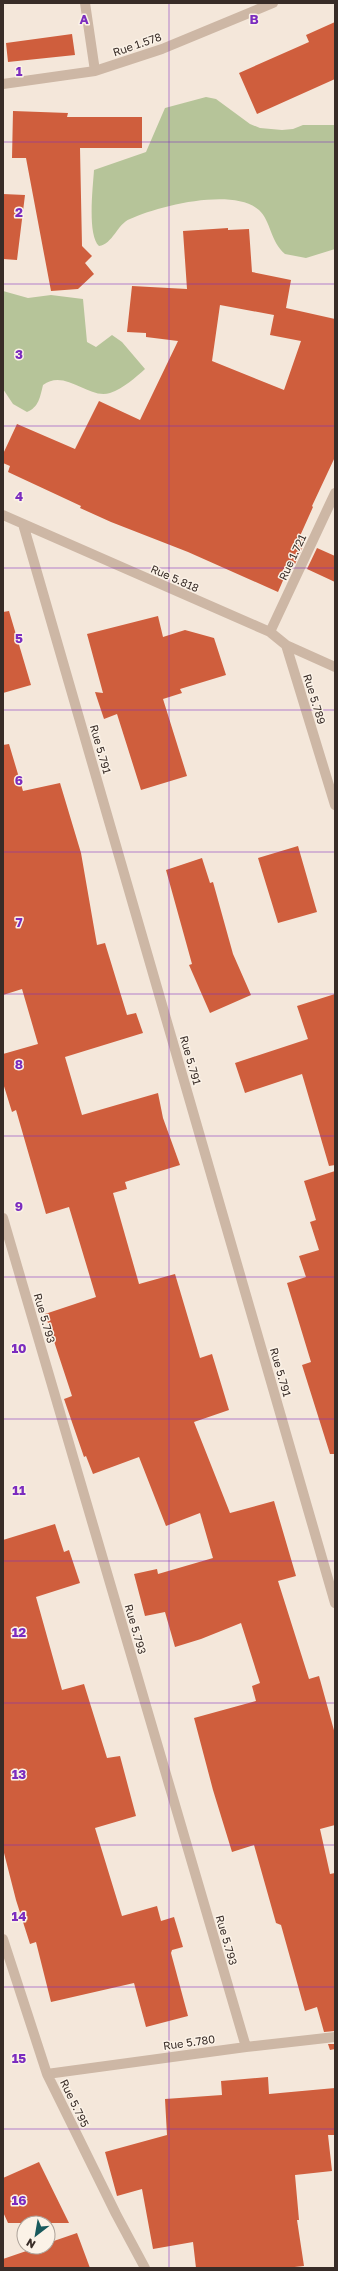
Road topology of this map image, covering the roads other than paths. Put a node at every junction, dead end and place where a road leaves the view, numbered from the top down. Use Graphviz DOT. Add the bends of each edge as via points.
graph roads {
  1 [pos="85,3"];
  2 [pos="273,3"];
  3 [pos="95,71"];
  4 [pos="3,84"];
  5 [pos="335,493"];
  6 [pos="3,515"];
  7 [pos="23,524"];
  8 [pos="270,632"];
  9 [pos="286,645"];
  10 [pos="335,667"];
  11 [pos="335,805"];
  12 [pos="3,1218"];
  13 [pos="335,1603"];
  14 [pos="3,1939"];
  15 [pos="335,2037"];
  16 [pos="246,2047"];
  17 [pos="47,2074"];
  18 [pos="146,2268"];
  1 -- 3 [label="street"];
  2 -- 3 [label="street, Rue 1.578" via="162,49"];
  3 -- 4 [label="street, Rue 1.578"];
  5 -- 8 [label="street, Rue 1.721"];
  6 -- 7 [label="street, Rue 5.818"];
  7 -- 8 [label="street, Rue 5.818"];
  7 -- 13 [label="street, Rue 5.791"];
  8 -- 9 [label="street, Rue 5.818"];
  9 -- 10 [label="street, Rue 5.818"];
  9 -- 11 [label="street, Rue 5.789"];
  12 -- 16 [label="street, Rue 5.793"];
  14 -- 17 [label="street, Rue 5.795"];
  15 -- 16 [label="street, Rue 5.780"];
  16 -- 17 [label="street, Rue 5.780"];
  17 -- 18 [label="street, Rue 5.795" via="116,2214"];
}
